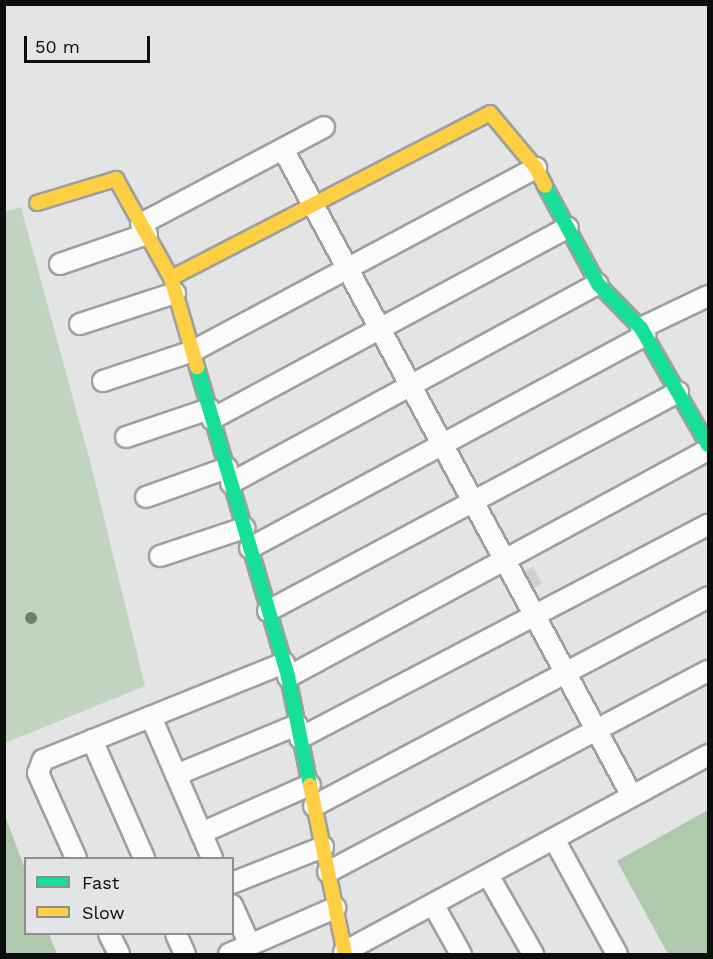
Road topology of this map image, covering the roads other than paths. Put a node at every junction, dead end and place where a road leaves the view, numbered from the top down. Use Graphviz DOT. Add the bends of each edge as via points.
graph roads {
  1 [pos="324,127"];
  2 [pos="283,149"];
  3 [pos="536,168"];
  4 [pos="37,203"];
  5 [pos="313,204"];
  6 [pos="568,227"];
  7 [pos="144,229"];
  8 [pos="60,264"];
  9 [pos="348,268"];
  10 [pos="598,284"];
  11 [pos="173,285"];
  12 [pos="708,298"];
  13 [pos="80,324"];
  14 [pos="380,328"];
  15 [pos="643,332"];
  16 [pos="193,351"];
  17 [pos="103,381"];
  18 [pos="411,386"];
  19 [pos="678,392"];
  20 [pos="211,414"];
  21 [pos="126,437"];
  22 [pos="442,444"];
  23 [pos="708,445"];
  24 [pos="708,450"];
  25 [pos="229,476"];
  26 [pos="146,497"];
  27 [pos="473,501"];
  28 [pos="708,525"];
  29 [pos="244,528"];
  30 [pos="250,548"];
  31 [pos="160,556"];
  32 [pos="505,560"];
  33 [pos="708,597"];
  34 [pos="268,611"];
  35 [pos="535,616"];
  36 [pos="286,670"];
  37 [pos="708,671"];
  38 [pos="566,673"];
  39 [pos="151,717"];
  40 [pos="597,730"];
  41 [pos="299,732"];
  42 [pos="92,740"];
  43 [pos="708,755"];
  44 [pos="176,775"];
  45 [pos="310,785"];
  46 [pos="632,796"];
  47 [pos="314,806"];
  48 [pos="201,833"];
  49 [pos="554,839"];
  50 [pos="323,847"];
  51 [pos="76,857"];
  52 [pos="144,857"];
  53 [pos="212,857"];
  54 [pos="328,872"];
  55 [pos="488,875"];
  56 [pos="234,882"];
  57 [pos="433,904"];
  58 [pos="335,908"];
  59 [pos="234,909"];
  60 [pos="110,935"];
  61 [pos="177,935"];
  62 [pos="250,945"];
  63 [pos="344,953"];
  64 [pos="119,954"];
  65 [pos="185,954"];
  66 [pos="229,954"];
  67 [pos="461,954"];
  68 [pos="533,954"];
  69 [pos="617,954"];
  1 -- 2 [label="street"];
  2 -- 5 [label="street"];
  2 -- 7 [label="street"];
  3 -- 5 [label="street" via="489,112"];
  3 -- 6 [label="street"];
  3 -- 9 [label="street"];
  4 -- 7 [label="street" via="116,179"];
  5 -- 9 [label="street"];
  5 -- 11 [label="street"];
  6 -- 10 [label="street"];
  6 -- 14 [label="street"];
  7 -- 8 [label="street"];
  7 -- 11 [label="street"];
  9 -- 14 [label="street"];
  9 -- 16 [label="street"];
  10 -- 15 [label="street"];
  10 -- 18 [label="street"];
  11 -- 13 [label="street"];
  11 -- 16 [label="street"];
  12 -- 15 [label="street"];
  14 -- 18 [label="street"];
  14 -- 20 [label="street"];
  15 -- 19 [label="street"];
  15 -- 22 [label="street"];
  16 -- 17 [label="street"];
  16 -- 20 [label="street"];
  18 -- 22 [label="street"];
  18 -- 25 [label="street"];
  19 -- 23 [label="street"];
  19 -- 27 [label="street"];
  20 -- 21 [label="street"];
  20 -- 25 [label="street"];
  22 -- 27 [label="street"];
  22 -- 30 [label="street"];
  24 -- 32 [label="street"];
  25 -- 26 [label="street"];
  25 -- 29 [label="street"];
  27 -- 32 [label="street"];
  27 -- 34 [label="street"];
  28 -- 35 [label="street"];
  29 -- 30 [label="street"];
  29 -- 31 [label="street"];
  30 -- 34 [label="street"];
  32 -- 35 [label="street"];
  32 -- 36 [label="street"];
  33 -- 38 [label="street"];
  34 -- 36 [label="street"];
  35 -- 38 [label="street"];
  35 -- 41 [label="street"];
  36 -- 39 [label="street"];
  36 -- 41 [label="street"];
  37 -- 40 [label="street"];
  38 -- 40 [label="street"];
  38 -- 47 [label="street"];
  39 -- 42 [label="street"];
  39 -- 44 [label="street"];
  40 -- 46 [label="street"];
  40 -- 54 [label="street"];
  41 -- 44 [label="street"];
  41 -- 45 [label="street"];
  42 -- 51 [label="street" via="43,760 39,766"];
  42 -- 52 [label="street"];
  43 -- 46 [label="street"];
  44 -- 48 [label="street"];
  45 -- 47 [label="street"];
  45 -- 48 [label="street"];
  46 -- 49 [label="street"];
  47 -- 50 [label="street"];
  48 -- 53 [label="street"];
  49 -- 55 [label="street"];
  49 -- 69 [label="street"];
  50 -- 54 [label="street"];
  50 -- 56 [label="street"];
  54 -- 58 [label="street"];
  55 -- 57 [label="street"];
  55 -- 68 [label="street"];
  57 -- 63 [label="street"];
  57 -- 67 [label="street"];
  58 -- 62 [label="street"];
  58 -- 63 [label="street"];
  59 -- 62 [label="street"];
  60 -- 64 [label="street"];
  61 -- 65 [label="street"];
  62 -- 66 [label="street"];
}
